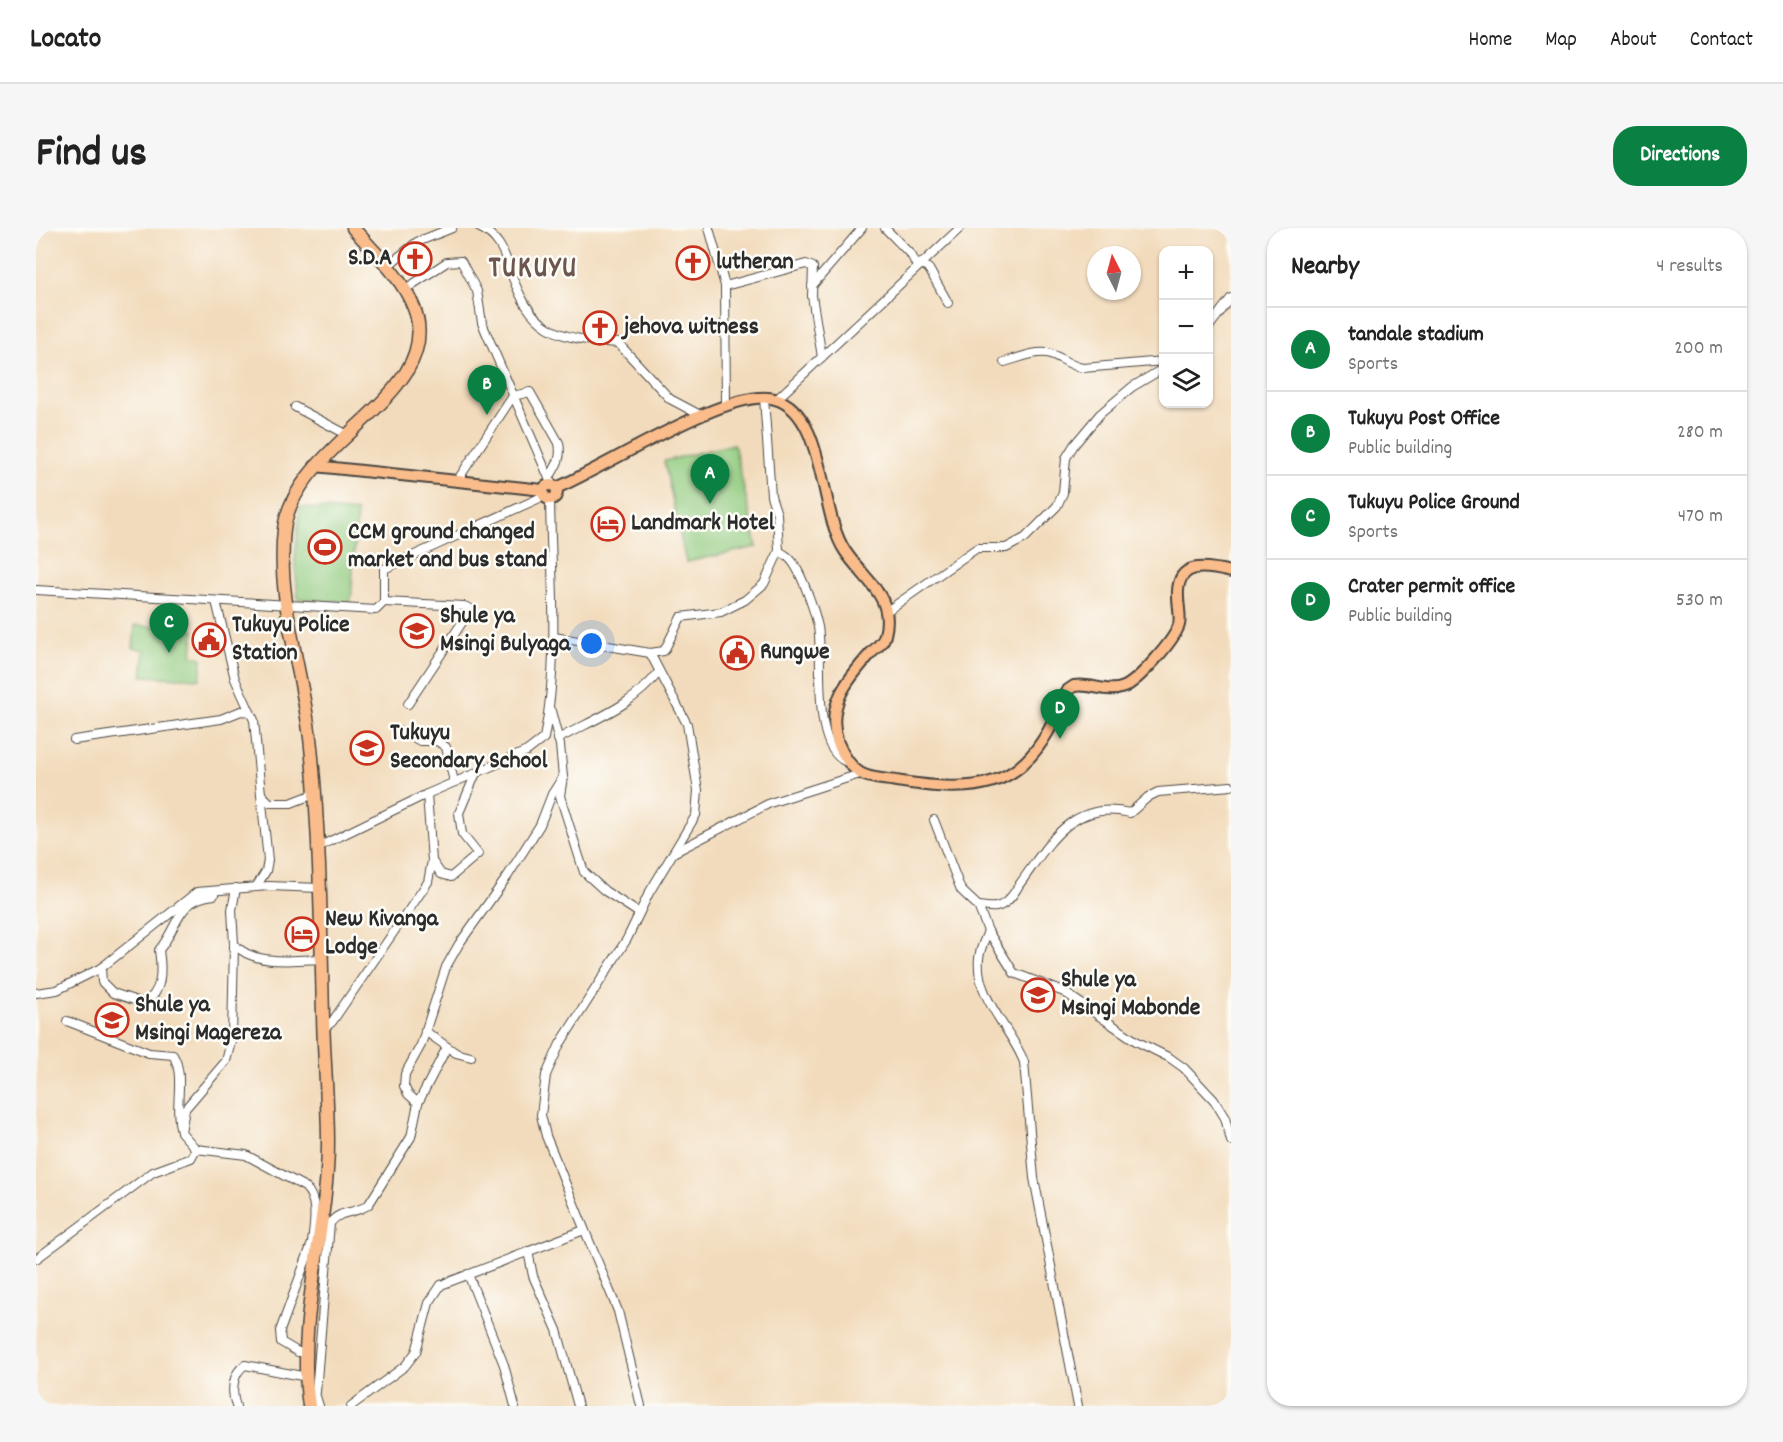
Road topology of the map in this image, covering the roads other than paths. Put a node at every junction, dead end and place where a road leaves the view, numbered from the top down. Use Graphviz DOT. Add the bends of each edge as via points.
graph roads {
  1 [pos="353,228"];
  2 [pos="452,228"];
  3 [pos="480,228"];
  4 [pos="709,228"];
  5 [pos="861,228"];
  6 [pos="885,228"];
  7 [pos="960,228"];
  8 [pos="919,265"];
  9 [pos="386,267"];
  10 [pos="725,286"];
  11 [pos="812,286"];
  12 [pos="404,290"];
  13 [pos="1231,298"];
  14 [pos="948,303"];
  15 [pos="1213,323"];
  16 [pos="822,357"];
  17 [pos="1159,361"];
  18 [pos="1004,362"];
  19 [pos="1159,371"];
  20 [pos="513,396"];
  21 [pos="765,398"];
  22 [pos="777,399"];
  23 [pos="726,406"];
  24 [pos="295,407"];
  25 [pos="702,416"];
  26 [pos="346,434"];
  27 [pos="315,466"];
  28 [pos="457,481"];
  29 [pos="549,489"];
  30 [pos="779,551"];
  31 [pos="1231,572"];
  32 [pos="36,590"];
  33 [pos="216,601"];
  34 [pos="384,602"];
  35 [pos="286,605"];
  36 [pos="887,611"];
  37 [pos="554,637"];
  38 [pos="650,653"];
  39 [pos="658,672"];
  40 [pos="408,704"];
  41 [pos="550,707"];
  42 [pos="250,712"];
  43 [pos="402,731"];
  44 [pos="558,739"];
  45 [pos="74,740"];
  46 [pos="847,762"];
  47 [pos="476,773"];
  48 [pos="860,774"];
  49 [pos="563,777"];
  50 [pos="454,782"];
  51 [pos="1231,786"];
  52 [pos="314,794"];
  53 [pos="427,794"];
  54 [pos="261,795"];
  55 [pos="934,820"];
  56 [pos="316,848"];
  57 [pos="675,852"];
  58 [pos="432,861"];
  59 [pos="256,887"];
  60 [pos="236,888"];
  61 [pos="320,888"];
  62 [pos="978,906"];
  63 [pos="639,913"];
  64 [pos="988,931"];
  65 [pos="234,944"];
  66 [pos="322,959"];
  67 [pos="101,968"];
  68 [pos="36,993"];
  69 [pos="67,1021"];
  70 [pos="324,1029"];
  71 [pos="425,1031"];
  72 [pos="447,1047"];
  73 [pos="471,1057"];
  74 [pos="418,1103"];
  75 [pos="181,1132"];
  76 [pos="1231,1141"];
  77 [pos="196,1149"];
  78 [pos="326,1223"];
  79 [pos="584,1230"];
  80 [pos="316,1243"];
  81 [pos="528,1251"];
  82 [pos="36,1259"];
  83 [pos="468,1274"];
  84 [pos="315,1322"];
  85 [pos="306,1352"];
  86 [pos="306,1375"];
  87 [pos="316,1392"];
  88 [pos="236,1406"];
  89 [pos="309,1406"];
  90 [pos="319,1406"];
  91 [pos="351,1406"];
  92 [pos="515,1406"];
  93 [pos="578,1406"];
  94 [pos="640,1406"];
  95 [pos="1078,1406"];
  1 -- 9 [label="highway"];
  2 -- 9 [label="street" via="417,242"];
  3 -- 25 [label="street" via="490,233 503,249 512,278 543,327 564,336 618,343 669,399"];
  4 -- 10 [label="street"];
  5 -- 11 [label="street"];
  6 -- 8 [label="street"];
  7 -- 8 [label="street"];
  8 -- 14 [label="street" via="929,269"];
  8 -- 16 [label="street"];
  9 -- 12 [label="highway"];
  10 -- 11 [label="street" via="806,264 813,267"];
  10 -- 23 [label="street"];
  11 -- 16 [label="street"];
  12 -- 20 [label="street" via="447,262 461,261 477,291 482,323"];
  12 -- 26 [label="highway" via="419,325 413,363 396,388"];
  13 -- 15 [label="street"];
  16 -- 22 [label="street"];
  17 -- 18 [label="street" via="1083,368 1047,353"];
  19 -- 36 [label="street" via="1132,387 1087,430 1066,458 1063,493 1057,506 1025,538 1006,548 977,548"];
  20 -- 28 [label="street"];
  20 -- 29 [label="street"];
  20 -- 29 [label="street" via="532,393 559,443 560,458"];
  21 -- 22 [label="main road"];
  21 -- 23 [label="main road"];
  21 -- 30 [label="street"];
  22 -- 36 [label="main road" via="804,422 839,542 884,598"];
  23 -- 25 [label="main road"];
  24 -- 26 [label="street"];
  25 -- 29 [label="main road"];
  26 -- 27 [label="highway"];
  27 -- 28 [label="main road"];
  27 -- 35 [label="highway" via="290,504 284,526 281,568"];
  28 -- 29 [label="main road"];
  29 -- 34 [label="street" via="384,569"];
  29 -- 37 [label="street"];
  30 -- 38 [label="street" via="764,584 721,612 681,617 664,651"];
  30 -- 46 [label="street" via="791,559 801,577 818,627 822,718 830,746 837,758"];
  31 -- 48 [label="main road" via="1202,566 1188,570 1178,590 1179,624 1171,639 1133,682 1110,690 1074,686 1068,690 1049,732 1025,763 1003,777 942,788"];
  32 -- 33 [label="street"];
  33 -- 35 [label="street"];
  33 -- 42 [label="street" via="235,679"];
  34 -- 35 [label="street" via="376,610"];
  34 -- 40 [label="street" via="471,609"];
  35 -- 52 [label="highway" via="305,696"];
  36 -- 46 [label="main road" via="885,638 849,677 833,714 834,732"];
  37 -- 38 [label="street"];
  37 -- 41 [label="street"];
  38 -- 39 [label="street"];
  39 -- 44 [label="street" via="643,692"];
  39 -- 57 [label="street" via="687,724 698,790 696,815"];
  41 -- 44 [label="street"];
  41 -- 47 [label="street" via="544,738 527,751"];
  42 -- 45 [label="street"];
  42 -- 54 [label="street"];
  43 -- 50 [label="street" via="420,741 437,741 446,747"];
  44 -- 49 [label="street"];
  46 -- 48 [label="main road"];
  47 -- 50 [label="street"];
  47 -- 58 [label="street" via="459,813 462,834 478,854 451,877 441,874"];
  48 -- 57 [label="street" via="770,803"];
  49 -- 63 [label="street" via="560,796 584,872 604,891"];
  49 -- 71 [label="street" via="540,825 446,967"];
  50 -- 53 [label="street"];
  51 -- 62 [label="street" via="1158,792 1130,813 1116,809 1074,819 1059,830 1009,900 996,907"];
  52 -- 54 [label="street" via="291,803 270,803"];
  52 -- 56 [label="highway"];
  53 -- 56 [label="street"];
  53 -- 58 [label="street"];
  54 -- 59 [label="street" via="268,860"];
  55 -- 62 [label="street" via="961,890"];
  56 -- 61 [label="highway"];
  57 -- 63 [label="street"];
  58 -- 70 [label="street" via="428,882"];
  59 -- 60 [label="street"];
  59 -- 61 [label="street"];
  60 -- 65 [label="street" via="232,910"];
  60 -- 67 [label="street" via="197,892"];
  60 -- 67 [label="street" via="193,900 179,912 168,940 159,950 163,974 151,999 142,1003 113,993 102,982"];
  61 -- 66 [label="highway"];
  62 -- 64 [label="street"];
  63 -- 79 [label="street" via="546,1075 542,1115 546,1136"];
  64 -- 76 [label="street" via="1014,973 1064,992 1184,1068 1214,1100 1225,1118"];
  64 -- 95 [label="street" via="979,957 980,969 989,1006 1018,1044 1024,1062 1034,1178"];
  65 -- 66 [label="street" via="247,954 283,961"];
  65 -- 75 [label="street" via="232,1038 226,1060 185,1109"];
  66 -- 70 [label="highway"];
  67 -- 68 [label="street" via="57,990"];
  69 -- 75 [label="street" via="149,1053 173,1055 179,1065 177,1120"];
  70 -- 78 [label="highway"];
  71 -- 72 [label="street"];
  71 -- 74 [label="street" via="405,1074 404,1086"];
  72 -- 73 [label="street"];
  72 -- 74 [label="street"];
  74 -- 78 [label="street" via="411,1137 369,1204 362,1210 344,1211"];
  75 -- 77 [label="street"];
  77 -- 80 [label="street" via="246,1155 305,1187 311,1192"];
  77 -- 82 [label="street" via="191,1158 153,1172"];
  78 -- 80 [label="highway"];
  78 -- 84 [label="street"];
  79 -- 81 [label="street"];
  79 -- 94 [label="street" via="618,1311"];
  80 -- 84 [label="highway"];
  80 -- 85 [label="street" via="280,1331 281,1341 298,1352"];
  81 -- 83 [label="street"];
  81 -- 93 [label="street" via="533,1276 557,1330"];
  83 -- 91 [label="street" via="441,1285 429,1303 416,1352 405,1366"];
  83 -- 92 [label="street" via="504,1365"];
  84 -- 85 [label="highway"];
  84 -- 87 [label="street"];
  85 -- 86 [label="highway"];
  86 -- 87 [label="street"];
  86 -- 88 [label="street" via="244,1365 234,1377"];
  86 -- 89 [label="highway"];
  87 -- 90 [label="street"];
}
